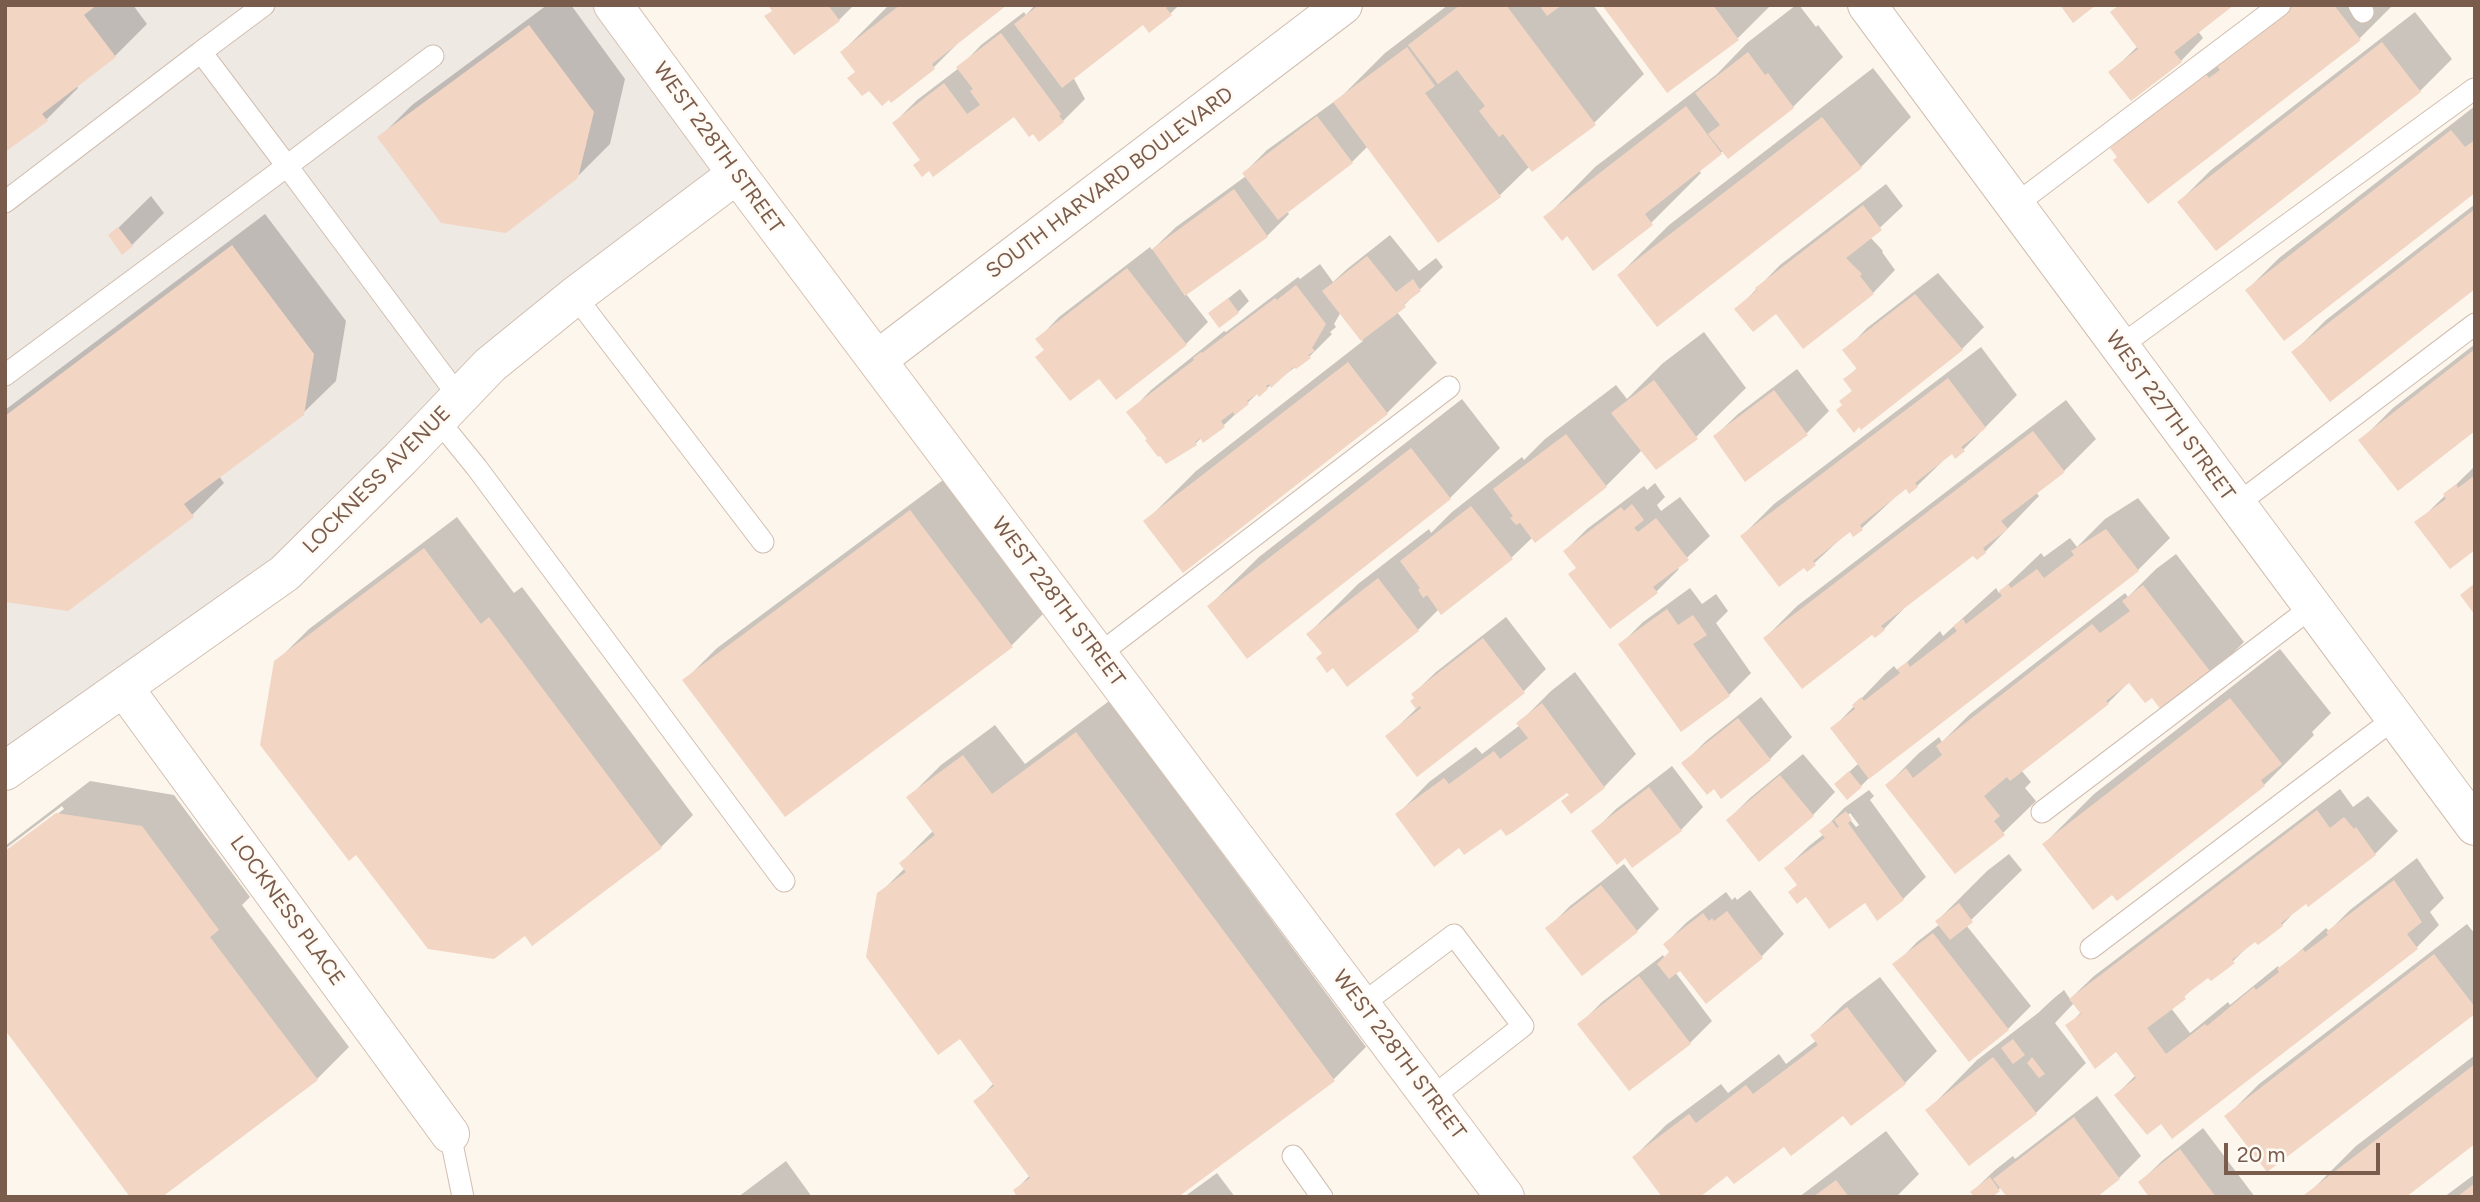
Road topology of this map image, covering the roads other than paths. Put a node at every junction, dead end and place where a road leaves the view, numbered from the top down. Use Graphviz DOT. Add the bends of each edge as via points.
graph roads {
  1 [pos="264,5"];
  2 [pos="613,5"];
  3 [pos="1343,5"];
  4 [pos="1867,5"];
  5 [pos="2280,5"];
  6 [pos="201,52"];
  7 [pos="433,56"];
  8 [pos="2474,89"];
  9 [pos="287,166"];
  10 [pos="737,174"];
  11 [pos="5,202"];
  12 [pos="2015,205"];
  13 [pos="575,296"];
  14 [pos="2475,324"];
  15 [pos="2119,346"];
  16 [pos="877,360"];
  17 [pos="5,375"];
  18 [pos="1449,387"];
  19 [pos="449,409"];
  20 [pos="2236,505"];
  21 [pos="763,542"];
  22 [pos="2312,607"];
  23 [pos="1098,655"];
  24 [pos="124,688"];
  25 [pos="2395,719"];
  26 [pos="7,767"];
  27 [pos="2042,812"];
  28 [pos="2471,814"];
  29 [pos="784,881"];
  30 [pos="2091,948"];
  31 [pos="1361,1005"];
  32 [pos="1431,1098"];
  33 [pos="450,1134"];
  34 [pos="1293,1156"];
  35 [pos="463,1197"];
  36 [pos="1322,1197"];
  37 [pos="1505,1197"];
  1 -- 6 [label="lane"];
  2 -- 10 [label="street, WEST 228TH STREET"];
  3 -- 16 [label="street, SOUTH HARVARD BOULEVARD"];
  4 -- 12 [label="street, WEST 227TH STREET"];
  5 -- 12 [label="lane"];
  6 -- 9 [label="lane"];
  6 -- 11 [label="lane"];
  7 -- 9 [label="lane"];
  8 -- 15 [label="lane"];
  9 -- 17 [label="lane"];
  9 -- 19 [label="lane"];
  10 -- 13 [label="street, LOCKNESS AVENUE"];
  10 -- 16 [label="street, WEST 228TH STREET"];
  12 -- 15 [label="street, WEST 227TH STREET"];
  13 -- 19 [label="street, LOCKNESS AVENUE" via="490,365"];
  13 -- 21 [label="lane"];
  14 -- 20 [label="lane"];
  15 -- 20 [label="street, WEST 227TH STREET"];
  16 -- 23 [label="street, WEST 228TH STREET"];
  18 -- 23 [label="lane"];
  19 -- 24 [label="street, LOCKNESS AVENUE" via="285,573"];
  19 -- 29 [label="lane" via="477,468"];
  20 -- 22 [label="street, WEST 227TH STREET"];
  22 -- 25 [label="street, WEST 227TH STREET"];
  22 -- 27 [label="lane"];
  23 -- 31 [label="street, WEST 228TH STREET"];
  24 -- 26 [label="street, LOCKNESS AVENUE"];
  24 -- 33 [label="street, LOCKNESS PLACE"];
  25 -- 28 [label="street, WEST 227TH STREET"];
  25 -- 30 [label="lane"];
  31 -- 32 [label="street, WEST 228TH STREET"];
  31 -- 32 [label="lane" via="1454,935 1508,1006 1523,1026"];
  32 -- 37 [label="street, WEST 228TH STREET"];
  33 -- 35 [label="lane"];
  34 -- 36 [label="lane"];
}
